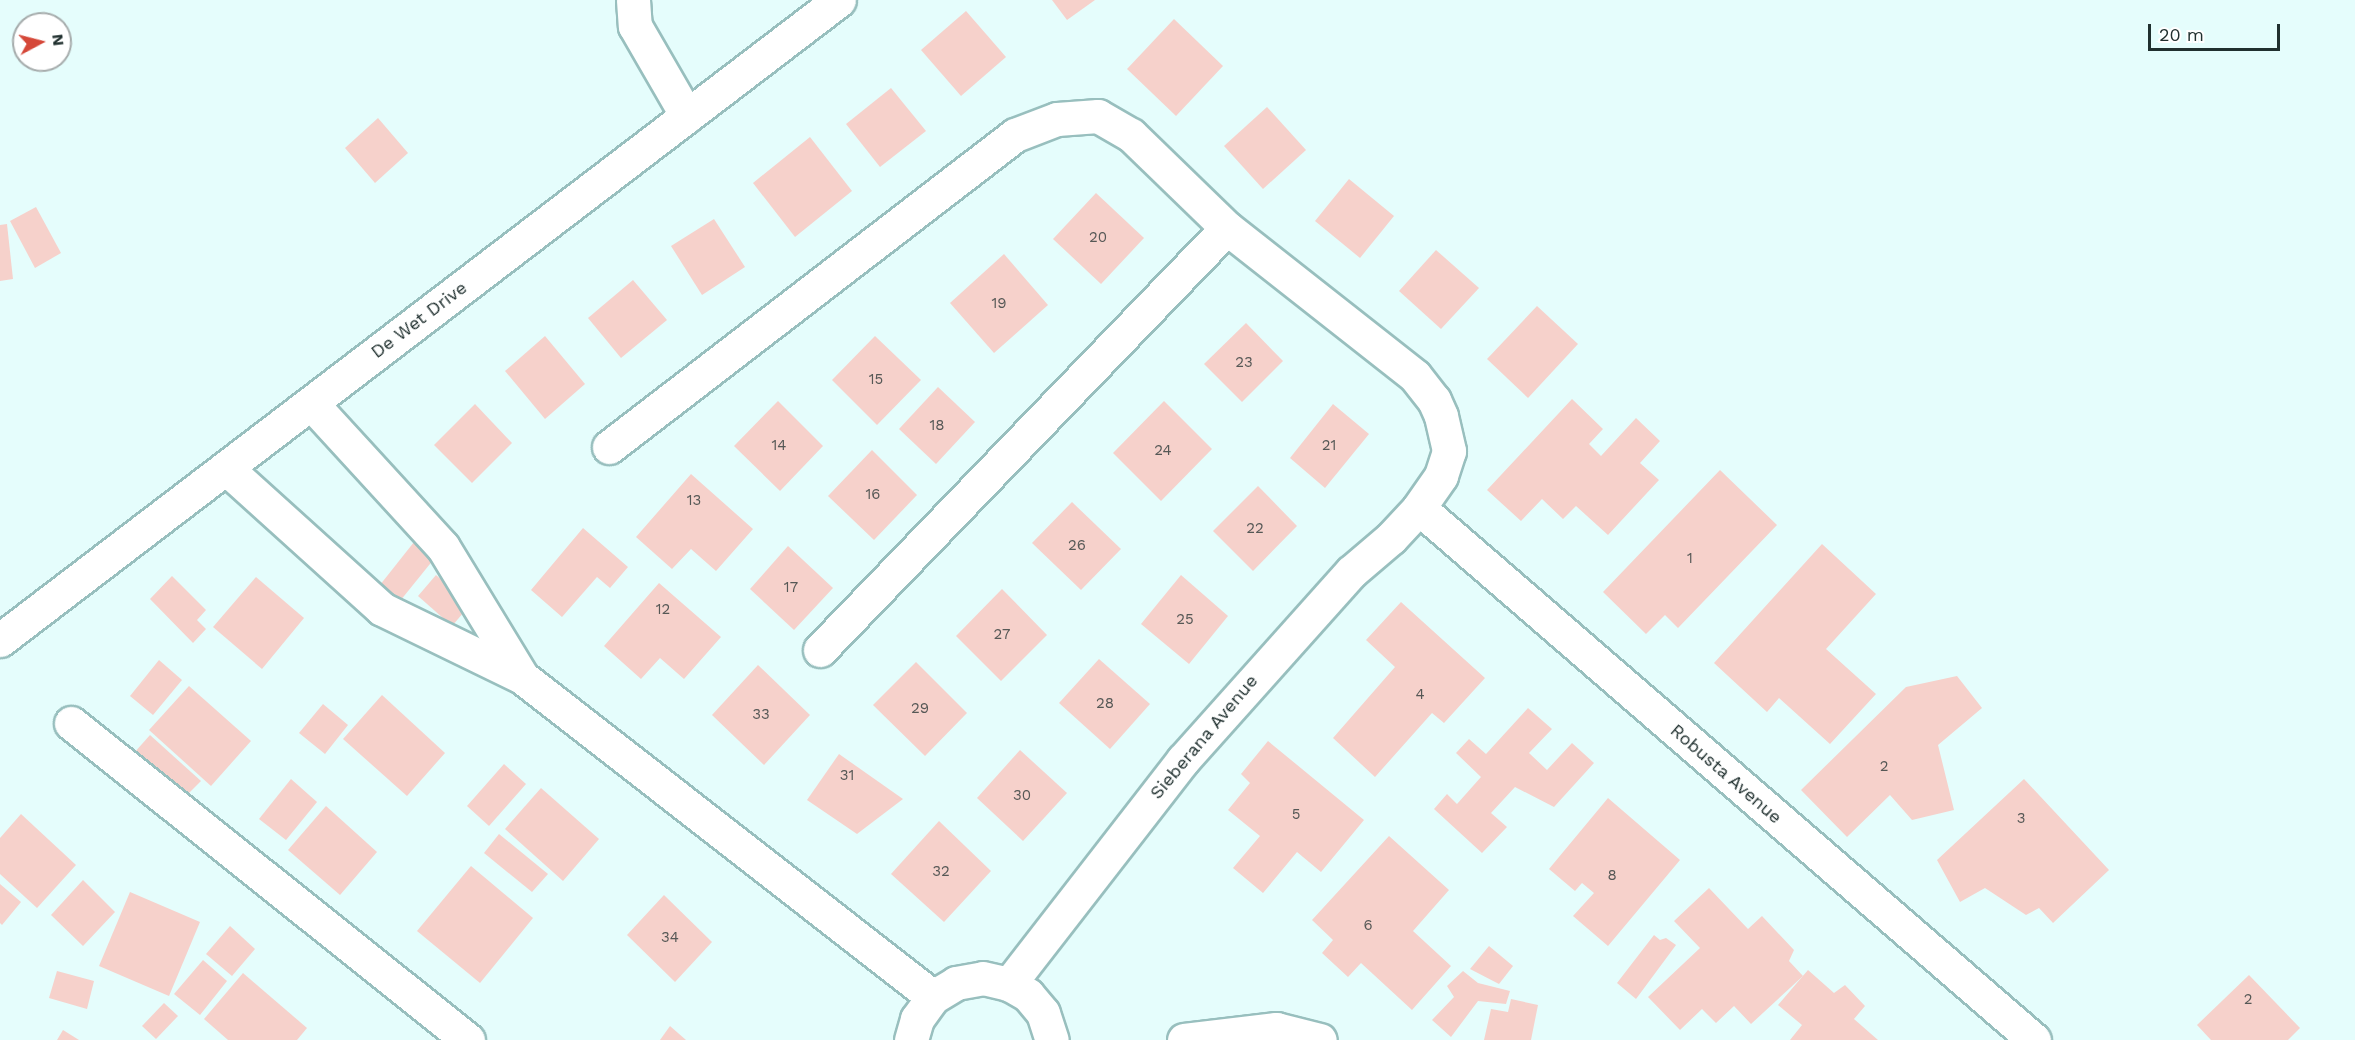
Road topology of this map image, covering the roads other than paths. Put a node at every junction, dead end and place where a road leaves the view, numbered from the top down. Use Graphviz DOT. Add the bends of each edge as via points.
graph roads {
  1 [pos="633,0"];
  2 [pos="839,0"];
  3 [pos="687,116"];
  4 [pos="1227,228"];
  5 [pos="311,403"];
  6 [pos="609,447"];
  7 [pos="226,468"];
  8 [pos="1419,508"];
  9 [pos="0,640"];
  10 [pos="820,650"];
  11 [pos="522,677"];
  12 [pos="71,723"];
  13 [pos="1009,984"];
  14 [pos="933,997"];
  15 [pos="468,1040"];
  16 [pos="911,1040"];
  17 [pos="1052,1040"];
  18 [pos="1184,1040"];
  19 [pos="1320,1040"];
  20 [pos="2034,1040"];
  1 -- 3 [label="street" via="635,26"];
  2 -- 3 [label="street, De Wet Drive"];
  3 -- 5 [label="street, De Wet Drive"];
  4 -- 6 [label="street, Sieberana Avenue" via="1131,135 1098,116 1057,119 1015,135"];
  4 -- 8 [label="street, Sieberana Avenue" via="1415,376 1434,399 1449,452 1441,476"];
  4 -- 10 [label="street"];
  5 -- 7 [label="street, De Wet Drive"];
  5 -- 11 [label="street" via="443,547"];
  7 -- 9 [label="street, De Wet Drive"];
  7 -- 11 [label="street" via="382,609"];
  8 -- 13 [label="street, Sieberana Avenue" via="1351,572 1206,733"];
  8 -- 20 [label="street, Robusta Avenue"];
  11 -- 14 [label="street"];
  12 -- 15 [label="street"];
  13 -- 14 [label="street" via="983,978 956,982"];
  13 -- 17 [label="street" via="1028,996 1043,1013"];
  14 -- 16 [label="street" via="917,1019"];
  18 -- 19 [label="street" via="1276,1029"];
}
